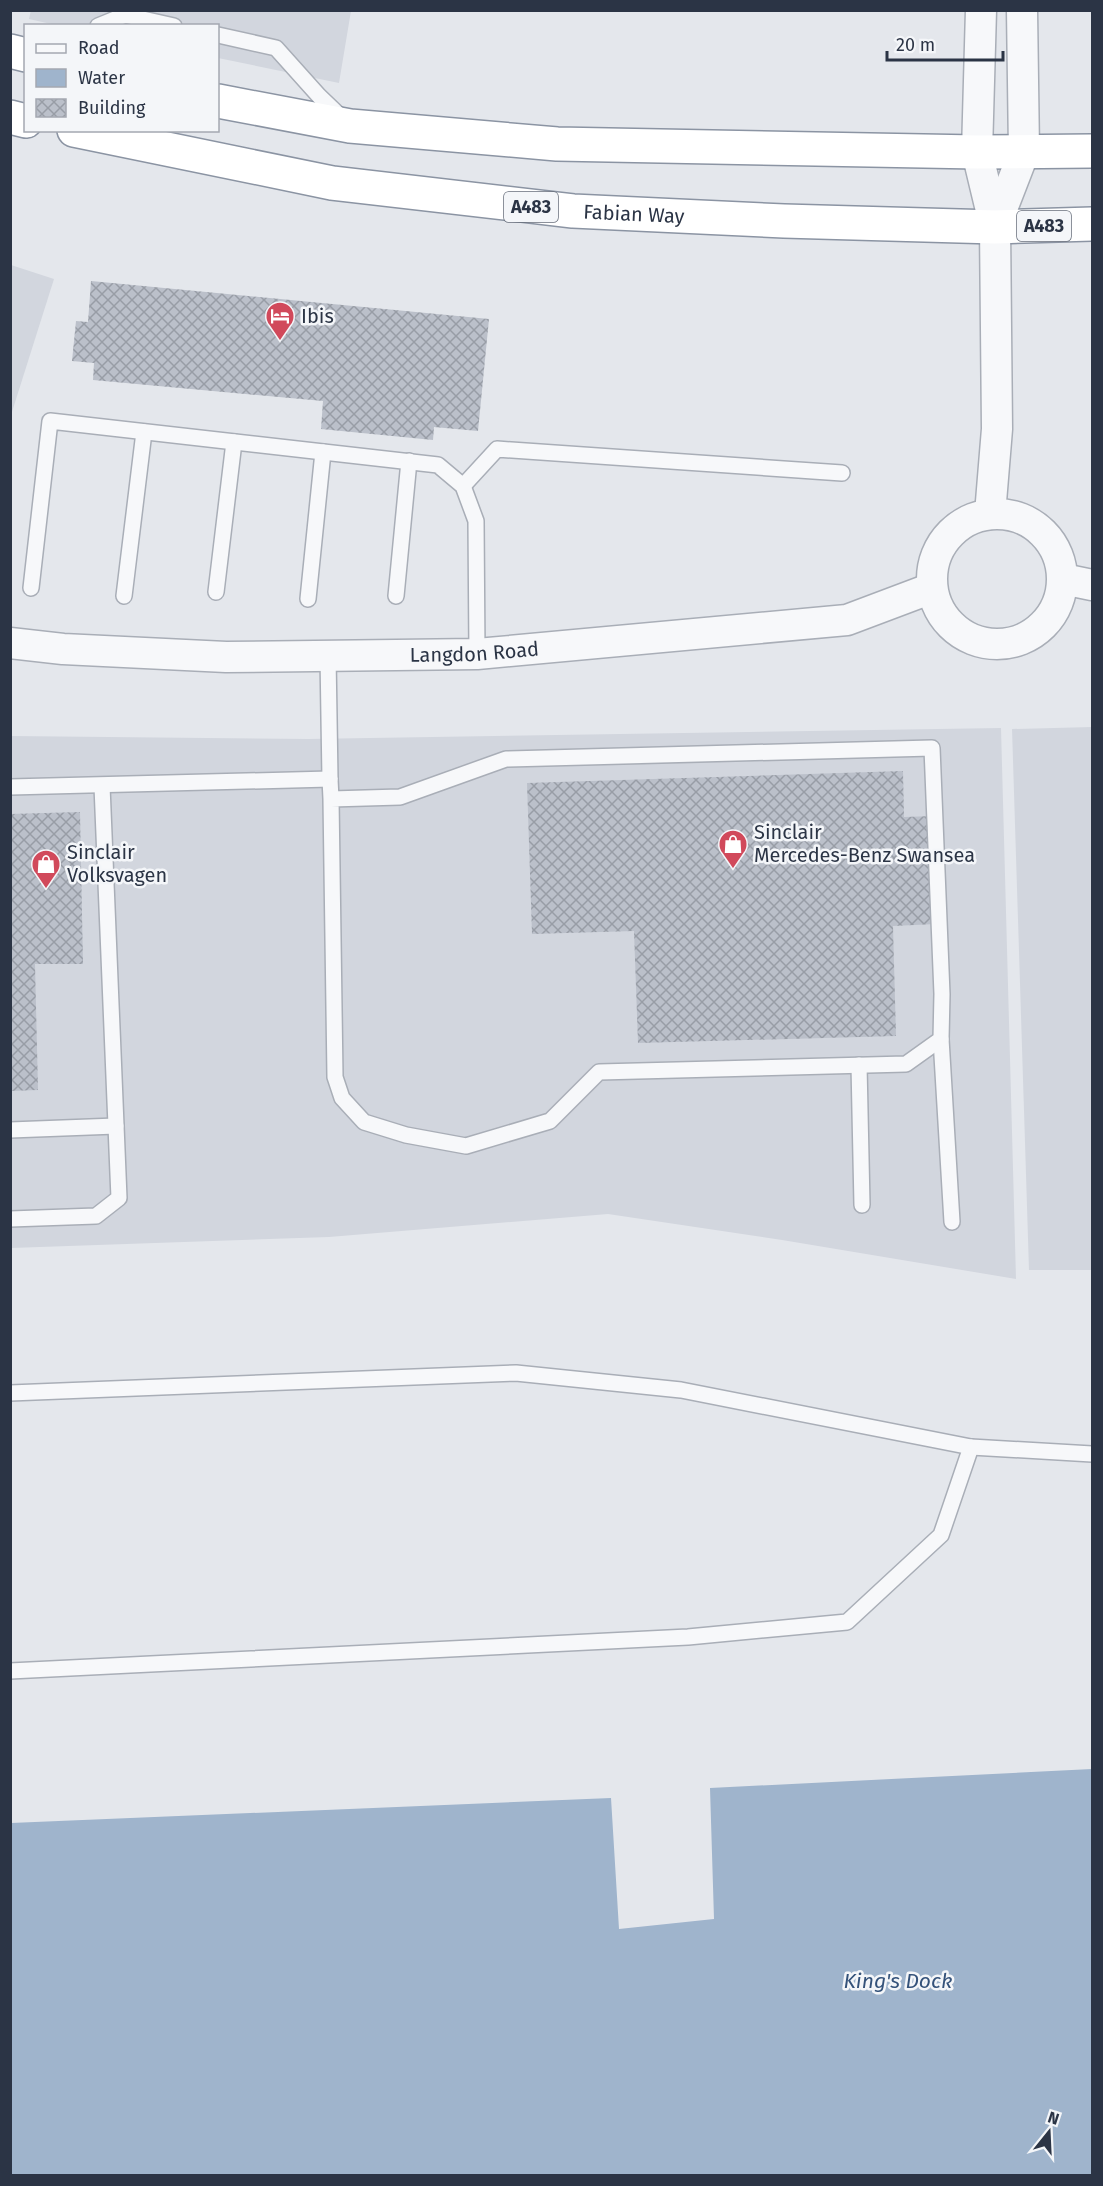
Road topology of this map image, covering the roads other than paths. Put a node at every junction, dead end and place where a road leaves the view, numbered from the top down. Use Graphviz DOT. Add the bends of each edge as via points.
graph roads {
  1 [pos="981,10"];
  2 [pos="1022,10"];
  3 [pos="103,24"];
  4 [pos="165,24"];
  5 [pos="219,35"];
  6 [pos="219,101"];
  7 [pos="350,126"];
  8 [pos="84,132"];
  9 [pos="1092,151"];
  10 [pos="977,152"];
  11 [pos="1024,152"];
  12 [pos="1092,224"];
  13 [pos="995,227"];
  14 [pos="144,432"];
  15 [pos="234,442"];
  16 [pos="323,452"];
  17 [pos="409,461"];
  18 [pos="842,473"];
  19 [pos="463,486"];
  20 [pos="990,514"];
  21 [pos="1063,579"];
  22 [pos="1092,585"];
  23 [pos="31,588"];
  24 [pos="932,588"];
  25 [pos="216,591"];
  26 [pos="123,596"];
  27 [pos="396,596"];
  28 [pos="308,599"];
  29 [pos="10,643"];
  30 [pos="477,654"];
  31 [pos="328,656"];
  32 [pos="330,779"];
  33 [pos="102,786"];
  34 [pos="10,787"];
  35 [pos="331,799"];
  36 [pos="940,1039"];
  37 [pos="859,1065"];
  38 [pos="116,1126"];
  39 [pos="10,1130"];
  40 [pos="862,1205"];
  41 [pos="10,1219"];
  42 [pos="952,1222"];
  43 [pos="10,1394"];
  44 [pos="971,1447"];
  45 [pos="1092,1454"];
  46 [pos="10,1671"];
  1 -- 10 [label="street"];
  2 -- 11 [label="street"];
  3 -- 4 [label="lane" via="125,15"];
  5 -- 7 [label="lane" via="276,48"];
  6 -- 7 [label="highway"];
  7 -- 10 [label="highway" via="557,144"];
  8 -- 13 [label="highway, Fabian Way / A483" via="332,183 573,212"];
  9 -- 11 [label="highway"];
  10 -- 11 [label="highway"];
  10 -- 13 [label="street"];
  11 -- 13 [label="street"];
  12 -- 13 [label="highway, Fabian Way / A483"];
  13 -- 20 [label="street" via="998,429"];
  14 -- 15 [label="lane"];
  14 -- 23 [label="lane" via="50,421"];
  14 -- 26 [label="lane"];
  15 -- 16 [label="lane"];
  15 -- 25 [label="lane"];
  16 -- 17 [label="lane"];
  16 -- 28 [label="lane"];
  17 -- 19 [label="lane" via="438,465"];
  17 -- 27 [label="lane"];
  18 -- 19 [label="lane" via="497,449"];
  19 -- 30 [label="lane" via="476,521"];
  20 -- 21 [label="street" via="1012,515 1033,523 1049,538 1060,557"];
  20 -- 24 [label="street" via="970,519 952,530 939,547 932,567"];
  21 -- 22 [label="street"];
  21 -- 24 [label="street" via="1060,601 1049,620 1033,634 1013,643 991,644 970,639 952,626 939,609"];
  24 -- 30 [label="street, Langdon Road" via="847,620"];
  29 -- 31 [label="street, Langdon Road" via="226,657"];
  30 -- 31 [label="street, Langdon Road"];
  31 -- 32 [label="lane"];
  32 -- 33 [label="lane"];
  32 -- 35 [label="lane"];
  33 -- 34 [label="lane"];
  33 -- 38 [label="lane"];
  35 -- 36 [label="lane" via="400,797 506,759 932,748 942,994"];
  35 -- 37 [label="lane" via="335,1077 342,1098 364,1122 406,1135 466,1146 550,1121 599,1072"];
  36 -- 37 [label="lane" via="906,1064"];
  36 -- 42 [label="lane"];
  37 -- 40 [label="lane"];
  38 -- 39 [label="lane"];
  38 -- 41 [label="lane" via="118,1198 96,1216"];
  43 -- 44 [label="lane" via="516,1373 681,1389"];
  44 -- 45 [label="lane"];
  44 -- 46 [label="lane" via="940,1535 847,1622 688,1636"];
}
